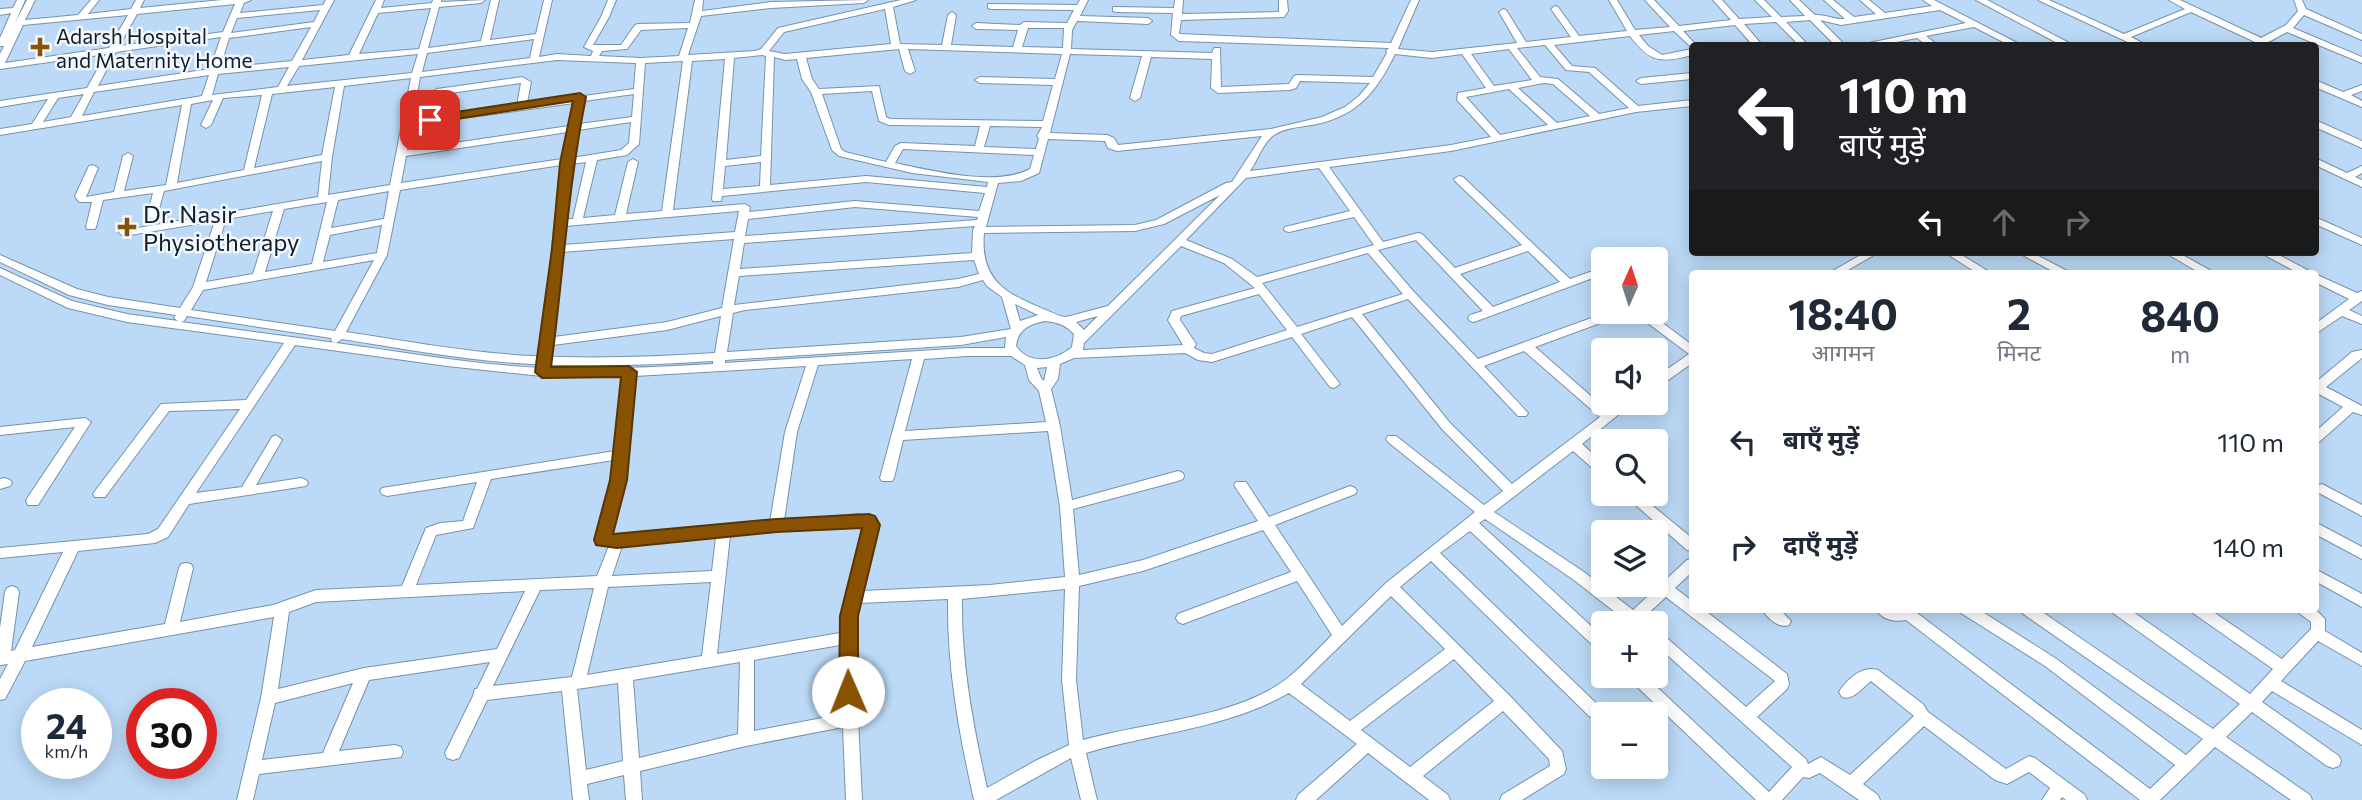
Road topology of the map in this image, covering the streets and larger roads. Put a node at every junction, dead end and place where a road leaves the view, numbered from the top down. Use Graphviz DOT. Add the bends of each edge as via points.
graph roads {
  1 [pos="21,0"];
  2 [pos="31,0"];
  3 [pos="95,0"];
  4 [pos="140,0"];
  5 [pos="241,0"];
  6 [pos="247,0"];
  7 [pos="380,0"];
  8 [pos="481,0"];
  9 [pos="495,0"];
  10 [pos="548,0"];
  11 [pos="612,0"];
  12 [pos="698,0"];
  13 [pos="864,0"];
  14 [pos="912,0"];
  15 [pos="1179,0"];
  16 [pos="1283,0"];
  17 [pos="1415,0"];
  18 [pos="1614,0"];
  19 [pos="1649,0"];
  20 [pos="1717,0"];
  21 [pos="1759,0"];
  22 [pos="1794,0"];
  23 [pos="1828,0"];
  24 [pos="1864,0"];
  25 [pos="1927,0"];
  26 [pos="1980,0"];
  27 [pos="2042,0"];
  28 [pos="2175,0"];
  29 [pos="2298,0"];
  30 [pos="328,3"];
  31 [pos="436,3"];
  32 [pos="400,4"];
  33 [pos="884,4"];
  34 [pos="1083,4"];
  35 [pos="1138,5"];
  36 [pos="991,6"];
  37 [pos="1941,7"];
  38 [pos="1116,9"];
  39 [pos="1555,9"];
  40 [pos="2191,9"];
  41 [pos="17,10"];
  42 [pos="134,11"];
  43 [pos="375,11"];
  44 [pos="2302,11"];
  45 [pos="0,12"];
  46 [pos="1503,12"];
  47 [pos="697,14"];
  48 [pos="1178,14"];
  49 [pos="952,15"];
  50 [pos="1882,15"];
  51 [pos="234,16"];
  52 [pos="81,17"];
  53 [pos="1811,18"];
  54 [pos="1777,20"];
  55 [pos="1852,20"];
  56 [pos="1148,21"];
  57 [pos="1072,22"];
  58 [pos="1738,22"];
  59 [pos="22,23"];
  60 [pos="317,24"];
  61 [pos="1975,24"];
  62 [pos="694,25"];
  63 [pos="976,26"];
  64 [pos="1022,28"];
  65 [pos="1676,28"];
  66 [pos="2286,28"];
  67 [pos="1632,33"];
  68 [pos="226,35"];
  69 [pos="1919,35"];
  70 [pos="538,36"];
  71 [pos="2124,37"];
  72 [pos="2362,37"];
  73 [pos="1576,38"];
  74 [pos="1216,39"];
  75 [pos="1546,42"];
  76 [pos="1689,42"];
  77 [pos="1756,42"];
  78 [pos="1801,42"];
  79 [pos="1838,42"];
  80 [pos="1880,42"];
  81 [pos="1930,42"];
  82 [pos="2011,42"];
  83 [pos="2063,42"];
  84 [pos="2135,42"];
  85 [pos="2255,42"];
  86 [pos="2262,42"];
  87 [pos="485,43"];
  88 [pos="1523,45"];
  89 [pos="900,46"];
  90 [pos="1511,46"];
  91 [pos="946,47"];
  92 [pos="0,48"];
  93 [pos="1017,48"];
  94 [pos="1392,48"];
  95 [pos="599,49"];
  96 [pos="1067,50"];
  97 [pos="110,51"];
  98 [pos="422,51"];
  99 [pos="1465,51"];
  100 [pos="1147,53"];
  101 [pos="1689,53"];
  102 [pos="766,54"];
  103 [pos="801,55"];
  104 [pos="730,56"];
  105 [pos="1217,56"];
  106 [pos="353,57"];
  107 [pos="593,58"];
  108 [pos="685,59"];
  109 [pos="534,60"];
  110 [pos="2362,60"];
  111 [pos="641,61"];
  112 [pos="295,62"];
  113 [pos="0,65"];
  114 [pos="467,69"];
  115 [pos="216,71"];
  116 [pos="910,71"];
  117 [pos="416,76"];
  118 [pos="1689,76"];
  119 [pos="980,80"];
  120 [pos="1376,80"];
  121 [pos="1541,81"];
  122 [pos="1641,81"];
  123 [pos="1058,82"];
  124 [pos="340,84"];
  125 [pos="2319,85"];
  126 [pos="1511,86"];
  127 [pos="282,88"];
  128 [pos="464,88"];
  129 [pos="2362,88"];
  130 [pos="1491,89"];
  131 [pos="92,90"];
  132 [pos="268,90"];
  133 [pos="638,91"];
  134 [pos="437,92"];
  135 [pos="816,92"];
  136 [pos="2343,95"];
  137 [pos="55,96"];
  138 [pos="220,96"];
  139 [pos="580,97"];
  140 [pos="206,98"];
  141 [pos="1135,98"];
  142 [pos="187,101"];
  143 [pos="1689,103"];
  144 [pos="0,104"];
  145 [pos="2362,104"];
  146 [pos="522,106"];
  147 [pos="1636,109"];
  148 [pos="1597,117"];
  149 [pos="635,119"];
  150 [pos="74,121"];
  151 [pos="407,123"];
  152 [pos="986,123"];
  153 [pos="1045,124"];
  154 [pos="206,125"];
  155 [pos="2319,125"];
  156 [pos="1555,126"];
  157 [pos="35,127"];
  158 [pos="575,127"];
  159 [pos="1273,131"];
  160 [pos="0,132"];
  161 [pos="1042,136"];
  162 [pos="1498,138"];
  163 [pos="2362,145"];
  164 [pos="979,148"];
  165 [pos="1038,152"];
  166 [pos="401,154"];
  167 [pos="128,156"];
  168 [pos="327,157"];
  169 [pos="592,159"];
  170 [pos="765,159"];
  171 [pos="633,162"];
  172 [pos="566,163"];
  173 [pos="720,163"];
  174 [pos="2319,163"];
  175 [pos="890,164"];
  176 [pos="1322,165"];
  177 [pos="93,168"];
  178 [pos="2362,169"];
  179 [pos="248,173"];
  180 [pos="1242,177"];
  181 [pos="2346,177"];
  182 [pos="1459,179"];
  183 [pos="2362,184"];
  184 [pos="992,185"];
  185 [pos="171,187"];
  186 [pos="396,187"];
  187 [pos="159,189"];
  188 [pos="765,189"];
  189 [pos="746,191"];
  190 [pos="718,193"];
  191 [pos="117,196"];
  192 [pos="328,198"];
  193 [pos="98,200"];
  194 [pos="281,206"];
  195 [pos="716,210"];
  196 [pos="744,211"];
  197 [pos="667,213"];
  198 [pos="1356,213"];
  199 [pos="152,216"];
  200 [pos="222,216"];
  201 [pos="620,218"];
  202 [pos="389,221"];
  203 [pos="577,222"];
  204 [pos="980,222"];
  205 [pos="2319,222"];
  206 [pos="561,223"];
  207 [pos="91,227"];
  208 [pos="1289,229"];
  209 [pos="327,232"];
  210 [pos="124,233"];
  211 [pos="740,237"];
  212 [pos="1181,242"];
  213 [pos="2362,242"];
  214 [pos="1375,246"];
  215 [pos="1528,247"];
  216 [pos="559,249"];
  217 [pos="382,255"];
  218 [pos="976,256"];
  219 [pos="1868,256"];
  220 [pos="1955,256"];
  221 [pos="2030,256"];
  222 [pos="2177,256"];
  223 [pos="2277,256"];
  224 [pos="0,258"];
  225 [pos="317,265"];
  226 [pos="1845,270"];
  227 [pos="1978,270"];
  228 [pos="2059,270"];
  229 [pos="2203,270"];
  230 [pos="2302,270"];
  231 [pos="0,271"];
  232 [pos="1454,272"];
  233 [pos="734,273"];
  234 [pos="258,275"];
  235 [pos="1591,275"];
  236 [pos="985,276"];
  237 [pos="2319,279"];
  238 [pos="1569,284"];
  239 [pos="1258,286"];
  240 [pos="199,287"];
  241 [pos="1410,295"];
  242 [pos="2360,296"];
  243 [pos="1007,298"];
  244 [pos="1115,307"];
  245 [pos="727,310"];
  246 [pos="2340,311"];
  247 [pos="1354,312"];
  248 [pos="1491,312"];
  249 [pos="184,313"];
  250 [pos="1474,318"];
  251 [pos="1061,319"];
  252 [pos="2362,320"];
  253 [pos="1591,322"];
  254 [pos="1657,324"];
  255 [pos="176,325"];
  256 [pos="2319,327"];
  257 [pos="1015,330"];
  258 [pos="1293,332"];
  259 [pos="339,334"];
  260 [pos="292,340"];
  261 [pos="1080,341"];
  262 [pos="548,342"];
  263 [pos="331,346"];
  264 [pos="1526,346"];
  265 [pos="1187,349"];
  266 [pos="1689,349"];
  267 [pos="1013,352"];
  268 [pos="1073,354"];
  269 [pos="2362,354"];
  270 [pos="919,355"];
  271 [pos="1689,359"];
  272 [pos="813,362"];
  273 [pos="1030,362"];
  274 [pos="1054,362"];
  275 [pos="719,363"];
  276 [pos="1477,364"];
  277 [pos="544,366"];
  278 [pos="629,372"];
  279 [pos="1668,374"];
  280 [pos="1334,384"];
  281 [pos="2319,386"];
  282 [pos="1045,389"];
  283 [pos="2319,389"];
  284 [pos="250,404"];
  285 [pos="2357,408"];
  286 [pos="1522,413"];
  287 [pos="1608,416"];
  288 [pos="1054,426"];
  289 [pos="0,431"];
  290 [pos="898,436"];
  291 [pos="2319,436"];
  292 [pos="1392,439"];
  293 [pos="276,440"];
  294 [pos="1573,444"];
  295 [pos="622,454"];
  296 [pos="1591,460"];
  297 [pos="486,475"];
  298 [pos="1178,476"];
  299 [pos="887,478"];
  300 [pos="301,483"];
  301 [pos="1241,485"];
  302 [pos="2322,489"];
  303 [pos="246,491"];
  304 [pos="387,491"];
  305 [pos="1350,491"];
  306 [pos="1511,491"];
  307 [pos="100,494"];
  308 [pos="185,500"];
  309 [pos="33,501"];
  310 [pos="1068,506"];
  311 [pos="1644,506"];
  312 [pos="2362,511"];
  313 [pos="1485,512"];
  314 [pos="1470,523"];
  315 [pos="1264,524"];
  316 [pos="776,526"];
  317 [pos="2319,529"];
  318 [pos="724,530"];
  319 [pos="617,541"];
  320 [pos="1689,543"];
  321 [pos="73,546"];
  322 [pos="0,553"];
  323 [pos="1431,553"];
  324 [pos="2362,554"];
  325 [pos="1689,567"];
  326 [pos="187,568"];
  327 [pos="1298,575"];
  328 [pos="719,576"];
  329 [pos="2319,576"];
  330 [pos="1072,582"];
  331 [pos="602,583"];
  332 [pos="1668,585"];
  333 [pos="535,586"];
  334 [pos="1391,587"];
  335 [pos="407,591"];
  336 [pos="1668,591"];
  337 [pos="12,592"];
  338 [pos="955,595"];
  339 [pos="854,597"];
  340 [pos="1656,597"];
  341 [pos="2362,601"];
  342 [pos="1689,607"];
  343 [pos="282,609"];
  344 [pos="1625,611"];
  345 [pos="1645,611"];
  346 [pos="1697,613"];
  347 [pos="1774,613"];
  348 [pos="1889,613"];
  349 [pos="1972,613"];
  350 [pos="2033,613"];
  351 [pos="2124,613"];
  352 [pos="2204,613"];
  353 [pos="2310,613"];
  354 [pos="1183,618"];
  355 [pos="1784,621"];
  356 [pos="171,628"];
  357 [pos="2317,632"];
  358 [pos="1591,635"];
  359 [pos="1341,637"];
  360 [pos="847,638"];
  361 [pos="1668,647"];
  362 [pos="1455,650"];
  363 [pos="747,654"];
  364 [pos="21,655"];
  365 [pos="499,655"];
  366 [pos="1,659"];
  367 [pos="709,660"];
  368 [pos="2362,660"];
  369 [pos="2283,668"];
  370 [pos="364,674"];
  371 [pos="625,675"];
  372 [pos="2271,683"];
  373 [pos="573,684"];
  374 [pos="1290,685"];
  375 [pos="1647,688"];
  376 [pos="1847,692"];
  377 [pos="0,694"];
  378 [pos="480,694"];
  379 [pos="269,698"];
  380 [pos="1505,701"];
  381 [pos="2251,703"];
  382 [pos="1591,708"];
  383 [pos="1747,716"];
  384 [pos="1923,717"];
  385 [pos="849,719"];
  386 [pos="1350,730"];
  387 [pos="2362,738"];
  388 [pos="746,739"];
  389 [pos="2214,740"];
  390 [pos="1368,744"];
  391 [pos="1076,750"];
  392 [pos="395,752"];
  393 [pos="453,753"];
  394 [pos="328,759"];
  395 [pos="2333,761"];
  396 [pos="2186,764"];
  397 [pos="631,766"];
  398 [pos="253,768"];
  399 [pos="1800,769"];
  400 [pos="1412,775"];
  401 [pos="579,779"];
  402 [pos="1852,784"];
  403 [pos="2061,786"];
  404 [pos="245,800"];
  405 [pos="581,800"];
  406 [pos="634,800"];
  407 [pos="854,800"];
  408 [pos="982,800"];
  409 [pos="1089,800"];
  410 [pos="1304,800"];
  411 [pos="1442,800"];
  412 [pos="1508,800"];
  413 [pos="1770,800"];
  414 [pos="1872,800"];
  415 [pos="2050,800"];
  416 [pos="2079,800"];
  417 [pos="2150,800"];
  418 [pos="2304,800"];
  1 -- 41 [label="street"];
  2 -- 59 [label="street"];
  3 -- 52 [label="street"];
  4 -- 42 [label="street"];
  5 -- 6 [label="street"];
  5 -- 42 [label="street"];
  5 -- 51 [label="street"];
  7 -- 43 [label="street"];
  8 -- 31 [label="street"];
  9 -- 87 [label="street"];
  10 -- 70 [label="street"];
  11 -- 95 [label="street" via="610,13 598,24 588,47"];
  12 -- 47 [label="street"];
  13 -- 47 [label="street"];
  14 -- 33 [label="street"];
  15 -- 48 [label="street"];
  16 -- 48 [label="street" via="1281,15"];
  17 -- 94 [label="street"];
  18 -- 67 [label="street"];
  19 -- 65 [label="street"];
  20 -- 58 [label="street"];
  21 -- 54 [label="street"];
  22 -- 53 [label="street"];
  23 -- 55 [label="street"];
  24 -- 50 [label="street"];
  25 -- 37 [label="street"];
  26 -- 83 [label="street"];
  27 -- 71 [label="street"];
  28 -- 40 [label="street"];
  29 -- 44 [label="street"];
  30 -- 51 [label="street"];
  30 -- 60 [label="street"];
  31 -- 32 [label="street"];
  31 -- 98 [label="street"];
  32 -- 43 [label="street"];
  33 -- 89 [label="street"];
  33 -- 102 [label="street" via="781,30"];
  34 -- 36 [label="street"];
  34 -- 57 [label="street"];
  35 -- 38 [label="street"];
  35 -- 48 [label="street"];
  37 -- 50 [label="street"];
  37 -- 61 [label="street"];
  39 -- 73 [label="street"];
  40 -- 71 [label="street"];
  40 -- 85 [label="street"];
  41 -- 45 [label="street"];
  41 -- 92 [label="street"];
  42 -- 52 [label="street"];
  42 -- 97 [label="street"];
  43 -- 106 [label="street"];
  44 -- 66 [label="street"];
  44 -- 72 [label="street"];
  46 -- 88 [label="street"];
  47 -- 62 [label="street"];
  48 -- 74 [label="street" via="1175,36"];
  49 -- 91 [label="street"];
  50 -- 55 [label="street"];
  51 -- 68 [label="street"];
  52 -- 59 [label="street"];
  53 -- 54 [label="street"];
  53 -- 55 [label="street"];
  53 -- 79 [label="street"];
  54 -- 58 [label="street"];
  54 -- 78 [label="street"];
  56 -- 57 [label="street"];
  57 -- 64 [label="street"];
  57 -- 96 [label="street"];
  58 -- 65 [label="street"];
  58 -- 77 [label="street"];
  59 -- 113 [label="street"];
  60 -- 68 [label="street"];
  60 -- 112 [label="street"];
  61 -- 69 [label="street"];
  61 -- 82 [label="street"];
  62 -- 95 [label="street" via="638,27 624,47"];
  62 -- 108 [label="street"];
  63 -- 64 [label="street"];
  64 -- 93 [label="street"];
  65 -- 67 [label="street"];
  65 -- 76 [label="street"];
  66 -- 86 [label="street"];
  66 -- 110 [label="street"];
  67 -- 73 [label="street"];
  67 -- 101 [label="street" via="1657,57"];
  68 -- 97 [label="street"];
  68 -- 115 [label="street"];
  69 -- 80 [label="street"];
  69 -- 81 [label="street"];
  70 -- 87 [label="street"];
  70 -- 109 [label="street"];
  71 -- 84 [label="street"];
  73 -- 75 [label="street"];
  74 -- 94 [label="street"];
  74 -- 105 [label="street"];
  75 -- 88 [label="street"];
  75 -- 147 [label="street" via="1569,68 1592,70"];
  87 -- 98 [label="street"];
  88 -- 90 [label="street"];
  89 -- 91 [label="street"];
  89 -- 103 [label="street"];
  89 -- 116 [label="street"];
  90 -- 99 [label="street"];
  90 -- 121 [label="street"];
  91 -- 93 [label="street"];
  93 -- 96 [label="street"];
  94 -- 99 [label="street" via="1421,55"];
  94 -- 120 [label="street"];
  95 -- 107 [label="street"];
  96 -- 100 [label="street"];
  96 -- 123 [label="street"];
  97 -- 113 [label="street"];
  97 -- 131 [label="street"];
  98 -- 106 [label="street"];
  98 -- 117 [label="street"];
  99 -- 130 [label="street"];
  100 -- 105 [label="street"];
  100 -- 141 [label="street"];
  102 -- 103 [label="street"];
  102 -- 104 [label="street"];
  102 -- 170 [label="street"];
  103 -- 135 [label="street"];
  104 -- 108 [label="street"];
  104 -- 173 [label="street"];
  105 -- 120 [label="street" via="1218,90 1290,87 1297,78"];
  106 -- 112 [label="street"];
  107 -- 109 [label="street"];
  107 -- 111 [label="street"];
  108 -- 111 [label="street"];
  108 -- 197 [label="street"];
  109 -- 114 [label="street"];
  111 -- 133 [label="street"];
  112 -- 115 [label="street"];
  112 -- 127 [label="street"];
  114 -- 117 [label="street"];
  114 -- 128 [label="street"];
  115 -- 131 [label="street"];
  115 -- 140 [label="street"];
  117 -- 124 [label="street"];
  117 -- 151 [label="street"];
  118 -- 122 [label="street"];
  119 -- 123 [label="street"];
  120 -- 159 [label="street" via="1346,111"];
  121 -- 126 [label="street"];
  121 -- 148 [label="street" via="1555,81"];
  123 -- 153 [label="street"];
  124 -- 127 [label="street"];
  124 -- 168 [label="street"];
  125 -- 136 [label="street"];
  126 -- 130 [label="street"];
  126 -- 156 [label="street"];
  127 -- 132 [label="street"];
  128 -- 134 [label="street"];
  128 -- 146 [label="street" via="525,80"];
  129 -- 136 [label="street"];
  130 -- 162 [label="street" via="1461,97"];
  131 -- 137 [label="street"];
  131 -- 150 [label="street"];
  132 -- 138 [label="street"];
  132 -- 179 [label="street"];
  133 -- 139 [label="street"];
  133 -- 149 [label="street"];
  135 -- 152 [label="street" via="876,88 885,121"];
  135 -- 175 [label="street" via="839,153"];
  136 -- 145 [label="street"];
  137 -- 144 [label="street"];
  137 -- 157 [label="street"];
  138 -- 140 [label="street"];
  138 -- 154 [label="street"];
  139 -- 146 [label="street"];
  139 -- 158 [label="street"];
  140 -- 142 [label="street"];
  142 -- 150 [label="street"];
  142 -- 185 [label="street"];
  143 -- 147 [label="street"];
  146 -- 151 [label="street"];
  147 -- 148 [label="street"];
  148 -- 156 [label="street"];
  149 -- 158 [label="street"];
  149 -- 169 [label="street" via="632,148"];
  150 -- 157 [label="street"];
  151 -- 166 [label="street"];
  152 -- 153 [label="street"];
  152 -- 164 [label="street"];
  153 -- 161 [label="street"];
  155 -- 163 [label="street"];
  156 -- 162 [label="street"];
  157 -- 160 [label="street"];
  158 -- 166 [label="street"];
  158 -- 172 [label="street"];
  159 -- 161 [label="street" via="1116,148 1107,138"];
  159 -- 180 [label="street"];
  161 -- 165 [label="street"];
  162 -- 176 [label="street"];
  164 -- 165 [label="street"];
  164 -- 175 [label="street" via="901,146"];
  165 -- 184 [label="street" via="1031,175"];
  166 -- 186 [label="street"];
  167 -- 191 [label="street"];
  168 -- 179 [label="street"];
  168 -- 192 [label="street"];
  169 -- 172 [label="street"];
  169 -- 203 [label="street"];
  170 -- 173 [label="street"];
  170 -- 188 [label="street"];
  171 -- 201 [label="street"];
  172 -- 186 [label="street"];
  172 -- 206 [label="street"];
  173 -- 190 [label="street"];
  174 -- 181 [label="street"];
  175 -- 184 [label="street"];
  176 -- 180 [label="street"];
  176 -- 198 [label="street"];
  177 -- 193 [label="street" via="80,196"];
  178 -- 181 [label="street"];
  179 -- 185 [label="street"];
  180 -- 204 [label="street" via="1148,226"];
  180 -- 212 [label="street"];
  181 -- 183 [label="street"];
  182 -- 215 [label="street"];
  184 -- 188 [label="street" via="866,179"];
  184 -- 204 [label="street"];
  185 -- 187 [label="street"];
  186 -- 192 [label="street"];
  186 -- 202 [label="street"];
  187 -- 191 [label="street"];
  187 -- 199 [label="street"];
  188 -- 189 [label="street"];
  189 -- 190 [label="street"];
  189 -- 196 [label="street"];
  190 -- 195 [label="street"];
  191 -- 193 [label="street"];
  192 -- 194 [label="street"];
  192 -- 209 [label="street"];
  193 -- 207 [label="street"];
  194 -- 200 [label="street"];
  194 -- 234 [label="street"];
  195 -- 196 [label="street"];
  195 -- 197 [label="street"];
  196 -- 204 [label="street" via="855,204"];
  196 -- 211 [label="street"];
  197 -- 201 [label="street"];
  198 -- 208 [label="street"];
  198 -- 214 [label="street"];
  200 -- 210 [label="street"];
  200 -- 240 [label="street"];
  201 -- 203 [label="street"];
  202 -- 209 [label="street"];
  202 -- 217 [label="street"];
  203 -- 206 [label="street"];
  204 -- 211 [label="street"];
  204 -- 218 [label="street"];
  205 -- 213 [label="street"];
  206 -- 216 [label="street"];
  209 -- 225 [label="street"];
  211 -- 216 [label="street"];
  211 -- 233 [label="street"];
  212 -- 239 [label="street" via="1228,261"];
  212 -- 244 [label="street"];
  214 -- 232 [label="street" via="1418,236"];
  214 -- 239 [label="street"];
  214 -- 241 [label="street"];
  215 -- 232 [label="street"];
  215 -- 238 [label="street"];
  216 -- 262 [label="street"];
  217 -- 225 [label="street"];
  217 -- 259 [label="street"];
  218 -- 233 [label="street"];
  218 -- 236 [label="street"];
  219 -- 226 [label="street"];
  220 -- 227 [label="street"];
  221 -- 228 [label="street"];
  222 -- 229 [label="street"];
  223 -- 230 [label="street"];
  224 -- 249 [label="street" via="88,296"];
  225 -- 234 [label="street"];
  231 -- 255 [label="street" via="68,304"];
  232 -- 248 [label="street"];
  233 -- 245 [label="street"];
  234 -- 240 [label="street"];
  235 -- 238 [label="street"];
  236 -- 243 [label="street"];
  236 -- 245 [label="street"];
  237 -- 242 [label="street"];
  238 -- 248 [label="street"];
  239 -- 258 [label="street"];
  239 -- 265 [label="street" via="1176,314 1174,320 1190,344"];
  240 -- 249 [label="street"];
  241 -- 247 [label="street"];
  241 -- 276 [label="street"];
  242 -- 246 [label="street"];
  243 -- 251 [label="street"];
  243 -- 257 [label="street"];
  244 -- 251 [label="street"];
  244 -- 261 [label="street"];
  245 -- 262 [label="street" via="667,326"];
  245 -- 275 [label="street"];
  246 -- 252 [label="street"];
  246 -- 256 [label="street"];
  247 -- 258 [label="street"];
  247 -- 306 [label="street" via="1446,426"];
  248 -- 250 [label="street"];
  249 -- 255 [label="street"];
  249 -- 259 [label="street"];
  251 -- 257 [label="street" via="1034,319"];
  251 -- 261 [label="street" via="1075,326"];
  253 -- 264 [label="street"];
  254 -- 266 [label="street"];
  255 -- 260 [label="street"];
  257 -- 267 [label="street" via="1010,346"];
  257 -- 275 [label="street" via="961,341"];
  258 -- 265 [label="street" via="1212,358"];
  258 -- 280 [label="street"];
  259 -- 263 [label="street"];
  259 -- 277 [label="street"];
  260 -- 263 [label="street"];
  260 -- 284 [label="street"];
  261 -- 268 [label="street"];
  262 -- 277 [label="street"];
  263 -- 277 [label="street"];
  264 -- 276 [label="street"];
  264 -- 287 [label="street"];
  265 -- 268 [label="street"];
  267 -- 270 [label="street"];
  267 -- 273 [label="street"];
  268 -- 274 [label="street"];
  269 -- 281 [label="street"];
  270 -- 272 [label="street"];
  270 -- 290 [label="street"];
  271 -- 279 [label="street"];
  272 -- 275 [label="street"];
  272 -- 316 [label="street" via="791,432"];
  273 -- 274 [label="street"];
  273 -- 282 [label="street" via="1035,380"];
  274 -- 282 [label="street"];
  275 -- 277 [label="street" via="627,361"];
  275 -- 278 [label="street"];
  276 -- 286 [label="street"];
  277 -- 278 [label="street"];
  278 -- 295 [label="street"];
  282 -- 288 [label="street"];
  283 -- 285 [label="street"];
  284 -- 307 [label="street" via="165,407"];
  284 -- 308 [label="street"];
  285 -- 291 [label="street"];
  287 -- 294 [label="street"];
  288 -- 290 [label="street"];
  288 -- 310 [label="street"];
  289 -- 309 [label="street" via="85,422"];
  290 -- 299 [label="street"];
  292 -- 313 [label="street"];
  293 -- 303 [label="street"];
  294 -- 296 [label="street"];
  294 -- 306 [label="street"];
  295 -- 297 [label="street"];
  295 -- 319 [label="street" via="602,537"];
  297 -- 304 [label="street"];
  297 -- 335 [label="street" via="470,521 431,532"];
  298 -- 310 [label="street"];
  300 -- 303 [label="street"];
  301 -- 315 [label="street"];
  302 -- 312 [label="street"];
  303 -- 308 [label="street"];
  305 -- 315 [label="street"];
  306 -- 313 [label="street"];
  308 -- 321 [label="street" via="166,531 155,538"];
  310 -- 330 [label="street"];
  311 -- 320 [label="street"];
  313 -- 314 [label="street"];
  313 -- 344 [label="street"];
  314 -- 323 [label="street"];
  314 -- 358 [label="street"];
  315 -- 327 [label="street"];
  315 -- 330 [label="street" via="1159,561"];
  316 -- 318 [label="street"];
  316 -- 339 [label="street" via="858,519 871,522"];
  317 -- 324 [label="street"];
  318 -- 319 [label="street"];
  318 -- 328 [label="street"];
  319 -- 331 [label="street"];
  321 -- 322 [label="street"];
  321 -- 364 [label="street"];
  323 -- 334 [label="street"];
  323 -- 382 [label="street"];
  325 -- 332 [label="street"];
  326 -- 356 [label="street"];
  327 -- 354 [label="street"];
  327 -- 359 [label="street"];
  328 -- 331 [label="street"];
  328 -- 367 [label="street"];
  329 -- 341 [label="street"];
  330 -- 338 [label="street"];
  330 -- 391 [label="street" via="1068,677"];
  331 -- 333 [label="street"];
  331 -- 373 [label="street"];
  333 -- 335 [label="street"];
  333 -- 365 [label="street"];
  334 -- 359 [label="street"];
  334 -- 362 [label="street"];
  335 -- 343 [label="street" via="316,596"];
  336 -- 342 [label="street"];
  337 -- 366 [label="street"];
  338 -- 339 [label="street"];
  338 -- 408 [label="street" via="959,695"];
  339 -- 360 [label="street"];
  340 -- 345 [label="street"];
  343 -- 356 [label="street"];
  343 -- 379 [label="street"];
  346 -- 383 [label="street" via="1782,678 1782,684"];
  347 -- 355 [label="street"];
  348 -- 417 [label="street" via="1908,614"];
  349 -- 396 [label="street" via="2050,662"];
  350 -- 389 [label="street"];
  351 -- 381 [label="street"];
  352 -- 369 [label="street"];
  353 -- 357 [label="street" via="2318,619"];
  356 -- 364 [label="street"];
  357 -- 368 [label="street"];
  357 -- 369 [label="street"];
  359 -- 374 [label="street"];
  360 -- 363 [label="street"];
  360 -- 385 [label="street"];
  361 -- 383 [label="street"];
  362 -- 380 [label="street"];
  362 -- 386 [label="street"];
  363 -- 367 [label="street"];
  363 -- 388 [label="street"];
  364 -- 366 [label="street"];
  364 -- 377 [label="street"];
  365 -- 370 [label="street"];
  365 -- 378 [label="street"];
  367 -- 371 [label="street"];
  369 -- 372 [label="street"];
  370 -- 379 [label="street"];
  370 -- 394 [label="street"];
  371 -- 373 [label="street"];
  371 -- 397 [label="street"];
  372 -- 381 [label="street"];
  372 -- 387 [label="street"];
  373 -- 378 [label="street"];
  373 -- 401 [label="street"];
  374 -- 386 [label="street"];
  374 -- 391 [label="street" via="1236,712"];
  375 -- 413 [label="street"];
  376 -- 384 [label="street" via="1873,674"];
  378 -- 393 [label="street"];
  379 -- 398 [label="street"];
  380 -- 400 [label="street"];
  380 -- 412 [label="street" via="1559,764 1558,769"];
  381 -- 389 [label="street"];
  381 -- 395 [label="street"];
  383 -- 399 [label="street" via="1796,759"];
  384 -- 402 [label="street"];
  384 -- 403 [label="street" via="2001,775 2007,777 2029,763"];
  385 -- 388 [label="street"];
  385 -- 407 [label="street"];
  386 -- 390 [label="street"];
  388 -- 397 [label="street"];
  389 -- 396 [label="street"];
  389 -- 418 [label="street"];
  390 -- 400 [label="street"];
  390 -- 410 [label="street"];
  391 -- 408 [label="street"];
  391 -- 409 [label="street"];
  392 -- 394 [label="street"];
  394 -- 398 [label="street"];
  396 -- 417 [label="street"];
  397 -- 401 [label="street"];
  397 -- 406 [label="street"];
  398 -- 404 [label="street"];
  399 -- 402 [label="street" via="1809,771 1821,764"];
  399 -- 413 [label="street"];
  400 -- 411 [label="street"];
  401 -- 405 [label="street"];
  402 -- 414 [label="street"];
  403 -- 415 [label="street"];
  403 -- 416 [label="street"];
}
